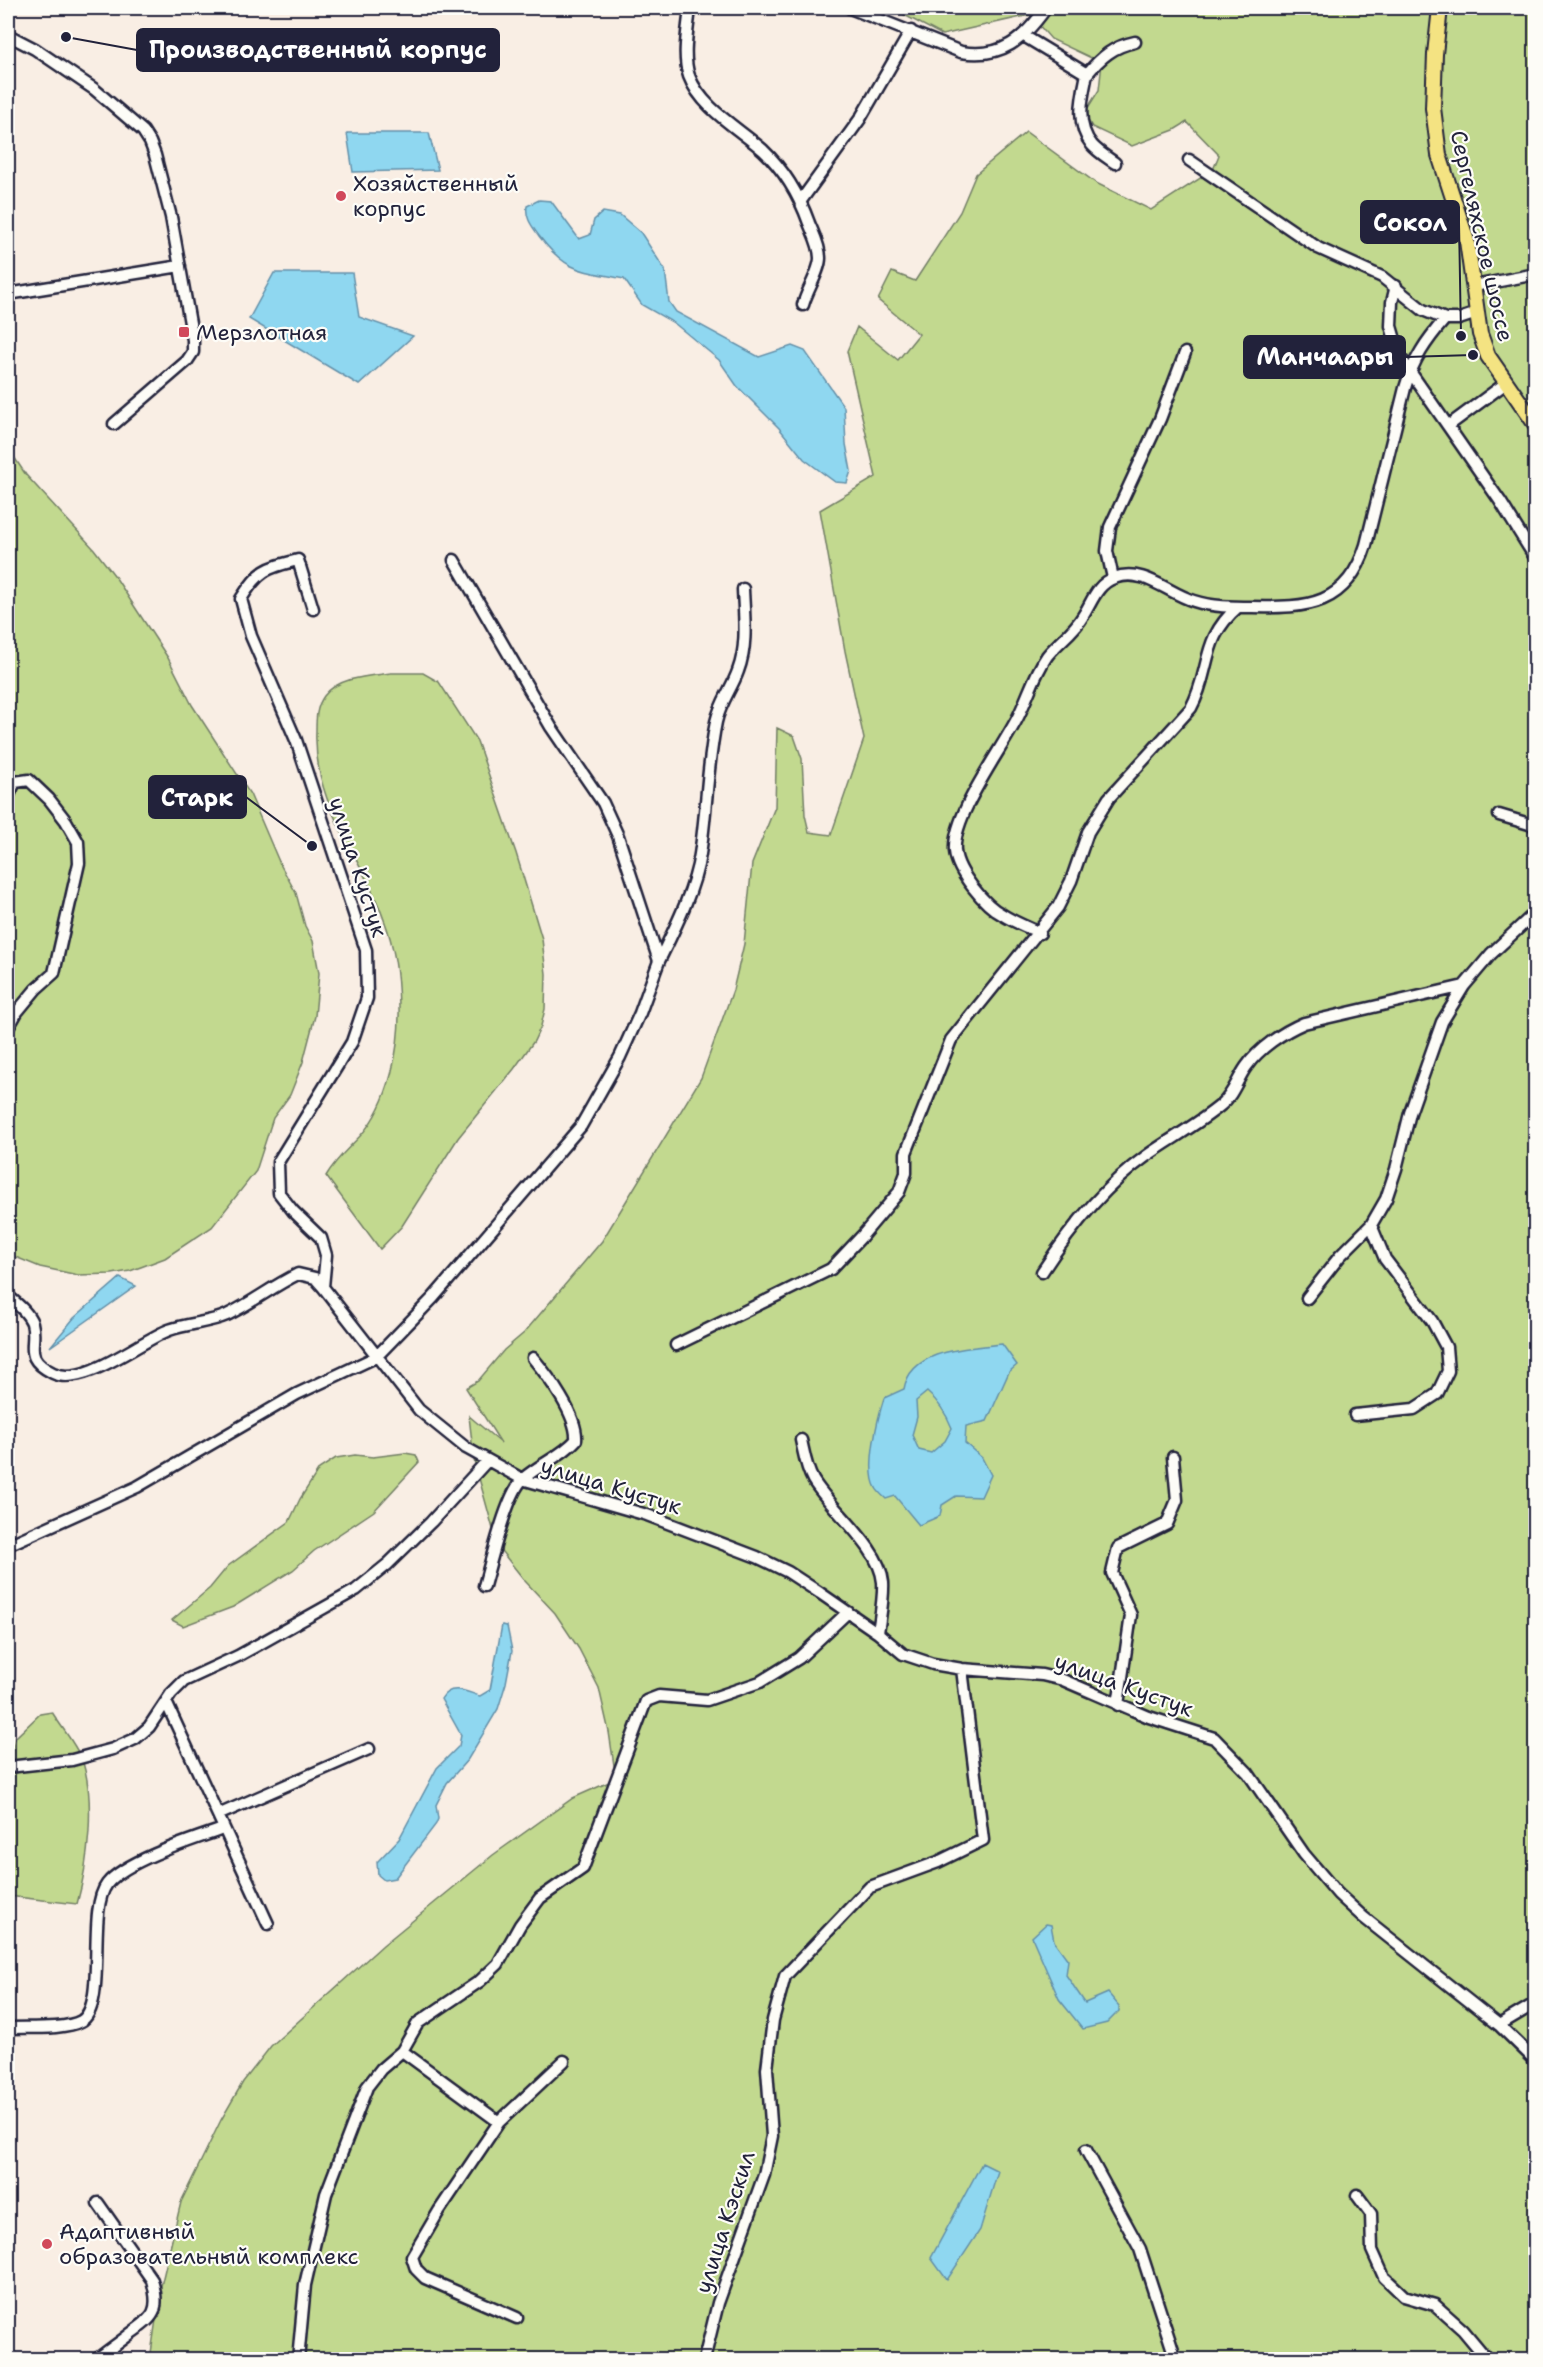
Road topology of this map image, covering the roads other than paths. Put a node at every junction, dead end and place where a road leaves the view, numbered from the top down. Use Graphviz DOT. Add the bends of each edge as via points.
graph roads {
  1 [pos="690,8"];
  2 [pos="850,8"];
  3 [pos="1046,8"];
  4 [pos="1440,8"];
  5 [pos="911,31"];
  6 [pos="8,35"];
  7 [pos="1024,36"];
  8 [pos="1135,42"];
  9 [pos="1087,74"];
  10 [pos="1188,160"];
  11 [pos="1115,163"];
  12 [pos="800,202"];
  13 [pos="180,266"];
  14 [pos="1536,274"];
  15 [pos="1396,286"];
  16 [pos="1474,286"];
  17 [pos="8,294"];
  18 [pos="803,305"];
  19 [pos="1477,313"];
  20 [pos="1445,319"];
  21 [pos="1185,353"];
  22 [pos="1409,373"];
  23 [pos="1506,383"];
  24 [pos="114,424"];
  25 [pos="1536,425"];
  26 [pos="1448,426"];
  27 [pos="1536,559"];
  28 [pos="454,560"];
  29 [pos="1113,578"];
  30 [pos="743,589"];
  31 [pos="1238,607"];
  32 [pos="313,609"];
  33 [pos="8,797"];
  34 [pos="1499,815"];
  35 [pos="1536,826"];
  36 [pos="1536,912"];
  37 [pos="1040,933"];
  38 [pos="658,961"];
  39 [pos="1464,986"];
  40 [pos="8,1028"];
  41 [pos="1371,1225"];
  42 [pos="1042,1272"];
  43 [pos="323,1287"];
  44 [pos="8,1296"];
  45 [pos="1307,1298"];
  46 [pos="675,1345"];
  47 [pos="376,1357"];
  48 [pos="533,1358"];
  49 [pos="1355,1415"];
  50 [pos="801,1440"];
  51 [pos="1173,1457"];
  52 [pos="487,1461"];
  53 [pos="522,1479"];
  54 [pos="8,1545"];
  55 [pos="484,1586"];
  56 [pos="848,1612"];
  57 [pos="879,1633"];
  58 [pos="962,1669"];
  59 [pos="166,1702"];
  60 [pos="1118,1705"];
  61 [pos="369,1749"];
  62 [pos="8,1767"];
  63 [pos="218,1815"];
  64 [pos="223,1829"];
  65 [pos="268,1924"];
  66 [pos="1536,2003"];
  67 [pos="1499,2025"];
  68 [pos="8,2028"];
  69 [pos="402,2051"];
  70 [pos="564,2061"];
  71 [pos="1536,2061"];
  72 [pos="499,2122"];
  73 [pos="1086,2150"];
  74 [pos="1357,2195"];
  75 [pos="98,2203"];
  76 [pos="517,2318"];
  77 [pos="96,2360"];
  78 [pos="298,2360"];
  79 [pos="704,2360"];
  80 [pos="1176,2360"];
  81 [pos="1488,2360"];
  1 -- 12 [label="street" via="686,52 694,87 773,160"];
  2 -- 5 [label="street"];
  3 -- 7 [label="street"];
  4 -- 16 [label="main road, Сергеляхское шоссе" via="1433,108 1439,155 1467,241"];
  5 -- 7 [label="street" via="978,55"];
  5 -- 12 [label="street" via="860,119"];
  6 -- 13 [label="street" via="94,89 142,131 155,155"];
  7 -- 9 [label="street"];
  8 -- 9 [label="street" via="1110,51"];
  9 -- 11 [label="street" via="1081,102 1082,126 1092,145"];
  10 -- 15 [label="street" via="1317,248"];
  12 -- 18 [label="street" via="820,258"];
  13 -- 17 [label="street"];
  13 -- 24 [label="street" via="193,352"];
  14 -- 16 [label="street"];
  15 -- 20 [label="street" via="1423,310"];
  15 -- 22 [label="street" via="1391,326"];
  16 -- 19 [label="main road, Сергеляхское шоссе"];
  19 -- 20 [label="street"];
  19 -- 23 [label="main road, Сергеляхское шоссе" via="1488,356"];
  20 -- 22 [label="street" via="1420,351"];
  21 -- 29 [label="street" via="1160,419 1110,527 1107,551"];
  22 -- 26 [label="street"];
  22 -- 31 [label="street" via="1362,560 1351,579 1322,601 1307,606"];
  23 -- 25 [label="main road, Сергеляхское шоссе"];
  23 -- 26 [label="street"];
  26 -- 27 [label="street"];
  28 -- 38 [label="street" via="551,727 603,804 618,836"];
  29 -- 31 [label="street" via="1141,577 1193,601"];
  29 -- 37 [label="street" via="1096,592 1079,622 1038,671 1016,721 973,795 955,843 960,866 986,902 1002,915"];
  30 -- 38 [label="street" via="742,656 717,715 700,856 678,921"];
  31 -- 37 [label="street" via="1225,618 1213,638 1198,696 1191,708 1109,798 1085,839 1059,907"];
  32 -- 43 [label="street, улица Кустук" via="298,560 267,567 241,599 251,636 296,740 366,950 367,998 352,1042 278,1162 279,1193 321,1238 326,1255"];
  33 -- 40 [label="street" via="15,782 29,780 66,821 78,842 79,863 54,974 36,989"];
  34 -- 35 [label="street"];
  36 -- 39 [label="street"];
  37 -- 46 [label="street" via="951,1040 906,1153 906,1173 899,1192 862,1236 831,1269"];
  38 -- 47 [label="street" via="620,1057 580,1126 433,1298"];
  39 -- 41 [label="street" via="1442,1022 1410,1113 1386,1199"];
  39 -- 42 [label="street" via="1290,1028 1259,1052 1223,1103 1145,1157 1105,1191 1066,1235"];
  41 -- 45 [label="street"];
  41 -- 49 [label="street" via="1385,1259 1432,1321 1446,1347 1448,1371 1437,1394 1414,1408"];
  43 -- 44 [label="street" via="315,1278 298,1274 223,1317 169,1330 82,1374 65,1377 54,1374 36,1359 31,1347 32,1322"];
  43 -- 47 [label="street, улица Кустук"];
  47 -- 52 [label="street, улица Кустук" via="419,1410"];
  47 -- 54 [label="street" via="297,1394 137,1487"];
  48 -- 53 [label="street" via="546,1373 577,1432 576,1440 564,1451"];
  50 -- 57 [label="street" via="811,1478 878,1563 883,1581"];
  51 -- 60 [label="street" via="1177,1500 1167,1524 1118,1548 1112,1573 1131,1615"];
  52 -- 53 [label="street, улица Кустук"];
  52 -- 59 [label="street" via="431,1522 356,1590 238,1656 184,1681"];
  53 -- 55 [label="street" via="509,1502"];
  53 -- 56 [label="street, улица Кустук" via="647,1515 757,1557 788,1572"];
  56 -- 57 [label="street, улица Кустук"];
  56 -- 69 [label="street" via="799,1658 760,1682 707,1700 659,1696 646,1701 583,1868 540,1898 498,1964 418,2024"];
  57 -- 58 [label="street, улица Кустук" via="903,1654"];
  58 -- 60 [label="street, улица Кустук" via="1042,1675 1063,1680"];
  58 -- 79 [label="street, улица Кэскил" via="983,1840 938,1862 870,1887 785,1976 773,2020 767,2069 772,2136 764,2175 718,2303"];
  59 -- 62 [label="street" via="135,1739 113,1749 72,1760"];
  59 -- 63 [label="street"];
  60 -- 67 [label="street, улица Кустук" via="1214,1738 1248,1773 1304,1854 1338,1894"];
  61 -- 63 [label="street"];
  63 -- 64 [label="street"];
  64 -- 65 [label="street"];
  64 -- 68 [label="street" via="156,1853 107,1883 99,1920 94,1993 89,2014 81,2022"];
  66 -- 67 [label="street"];
  67 -- 71 [label="street, улица Кустук"];
  69 -- 72 [label="street"];
  69 -- 78 [label="street" via="367,2087 326,2194 305,2285"];
  70 -- 72 [label="street"];
  72 -- 76 [label="street" via="412,2257 425,2278"];
  73 -- 80 [label="street" via="1140,2249"];
  74 -- 81 [label="street" via="1371,2214 1372,2250 1384,2277 1404,2296 1435,2305"];
  75 -- 77 [label="street" via="152,2280 156,2294 150,2320"];
}
